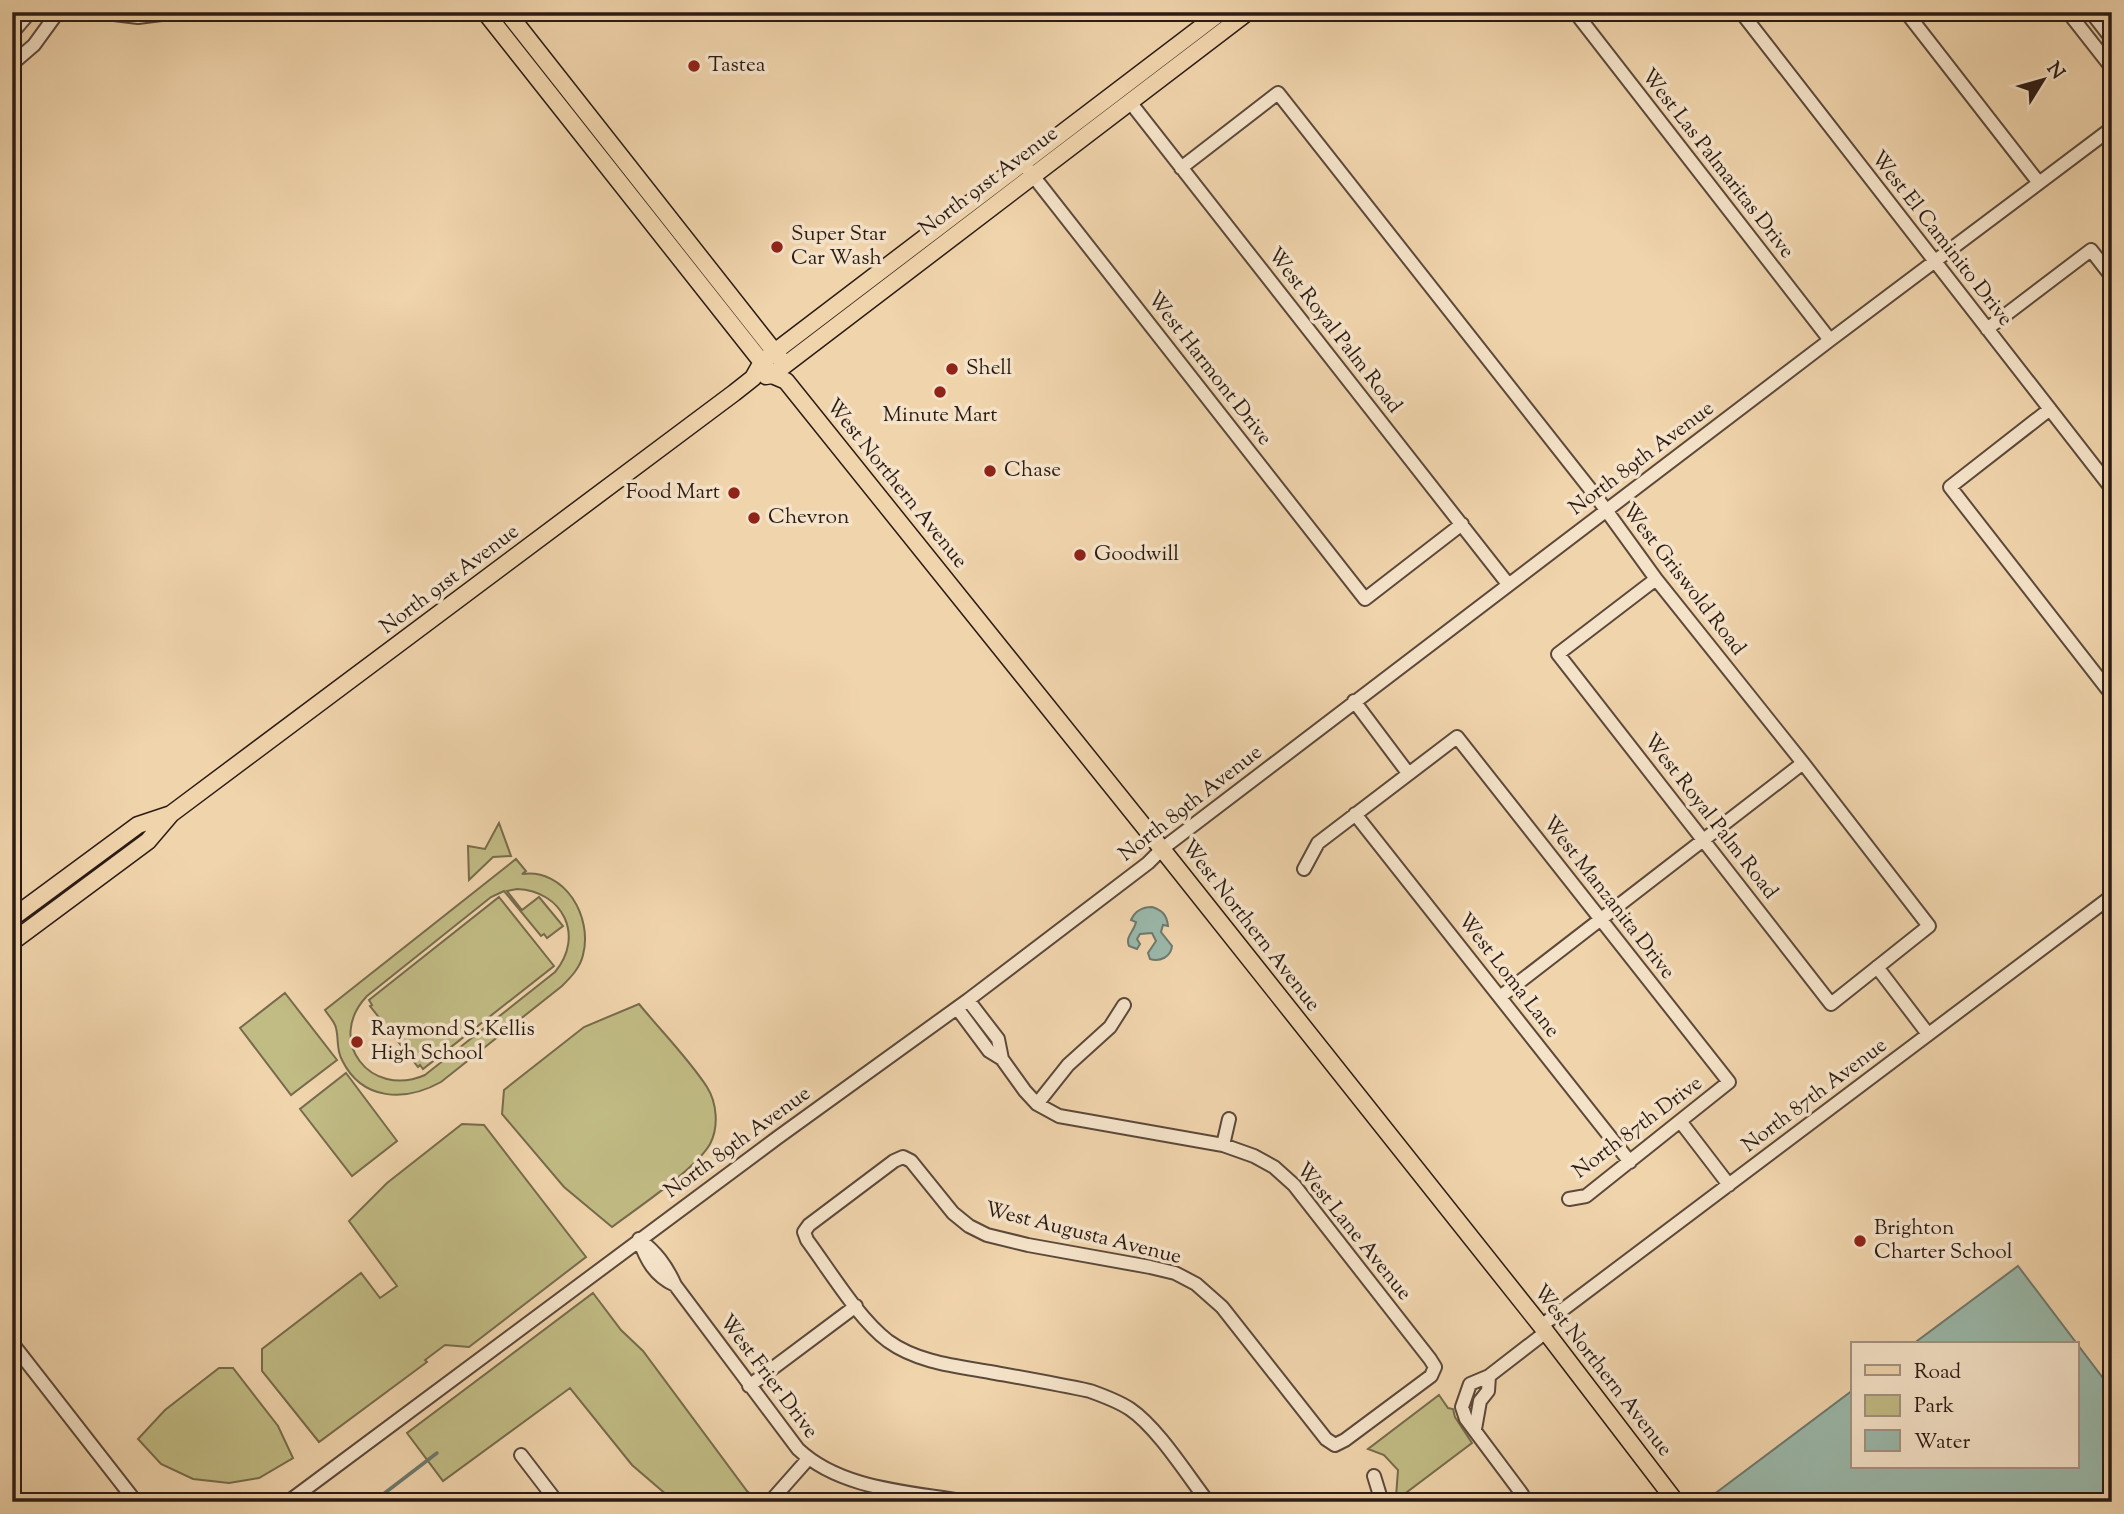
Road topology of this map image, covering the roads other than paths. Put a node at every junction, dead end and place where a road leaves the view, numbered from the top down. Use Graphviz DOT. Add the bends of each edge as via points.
graph roads {
  1 [pos="30,12"];
  2 [pos="58,12"];
  3 [pos="98,12"];
  4 [pos="177,12"];
  5 [pos="485,12"];
  6 [pos="507,12"];
  7 [pos="1221,12"];
  8 [pos="1248,12"];
  9 [pos="1575,12"];
  10 [pos="1741,12"];
  11 [pos="1906,12"];
  12 [pos="2068,12"];
  13 [pos="2091,12"];
  14 [pos="12,33"];
  15 [pos="2112,38"];
  16 [pos="1184,41"];
  17 [pos="12,64"];
  18 [pos="2112,68"];
  19 [pos="1130,102"];
  20 [pos="584,109"];
  21 [pos="570,120"];
  22 [pos="2112,128"];
  23 [pos="1181,168"];
  24 [pos="1028,169"];
  25 [pos="2039,183"];
  26 [pos="964,207"];
  27 [pos="1935,261"];
  28 [pos="2112,277"];
  29 [pos="899,278"];
  30 [pos="1987,329"];
  31 [pos="1830,340"];
  32 [pos="776,367"];
  33 [pos="2050,409"];
  34 [pos="2112,489"];
  35 [pos="1605,511"];
  36 [pos="1462,524"];
  37 [pos="1656,579"];
  38 [pos="1508,584"];
  39 [pos="2112,695"];
  40 [pos="1354,701"];
  41 [pos="1803,762"];
  42 [pos="1408,773"];
  43 [pos="170,814"];
  44 [pos="1355,814"];
  45 [pos="1703,840"];
  46 [pos="1162,849"];
  47 [pos="1304,869"];
  48 [pos="44,894"];
  49 [pos="2112,896"];
  50 [pos="56,910"];
  51 [pos="12,918"];
  52 [pos="1601,919"];
  53 [pos="12,942"];
  54 [pos="1877,967"];
  55 [pos="1500,997"];
  56 [pos="968,1000"];
  57 [pos="1124,1005"];
  58 [pos="957,1008"];
  59 [pos="1928,1034"];
  60 [pos="1002,1059"];
  61 [pos="1729,1083"];
  62 [pos="1037,1104"];
  63 [pos="1229,1119"];
  64 [pos="1680,1121"];
  65 [pos="1223,1145"];
  66 [pos="1630,1162"];
  67 [pos="1729,1185"];
  68 [pos="1569,1199"];
  69 [pos="639,1239"];
  70 [pos="856,1306"];
  71 [pos="1544,1329"];
  72 [pos="12,1343"];
  73 [pos="1489,1376"];
  74 [pos="750,1386"];
  75 [pos="1465,1395"];
  76 [pos="1480,1401"];
  77 [pos="1475,1429"];
  78 [pos="1335,1445"];
  79 [pos="521,1455"];
  80 [pos="808,1459"];
  81 [pos="1374,1476"];
  82 [pos="136,1502"];
  83 [pos="288,1502"];
  84 [pos="557,1502"];
  85 [pos="770,1502"];
  86 [pos="967,1502"];
  87 [pos="1208,1502"];
  88 [pos="1381,1502"];
  89 [pos="1524,1502"];
  90 [pos="1676,1502"];
  1 -- 14 [label="street"];
  2 -- 17 [label="street" via="34,45"];
  3 -- 4 [label="street" via="138,17"];
  5 -- 21 [label="main road, West Northern Avenue"];
  6 -- 20 [label="main road, West Northern Avenue"];
  7 -- 16 [label="main road, North 91st Avenue"];
  8 -- 19 [label="main road, North 91st Avenue"];
  9 -- 31 [label="street, West Las Palmaritas Drive"];
  10 -- 27 [label="street, West El Caminito Drive"];
  11 -- 25 [label="street"];
  12 -- 18 [label="street"];
  13 -- 15 [label="street"];
  16 -- 19 [label="main road" via="1136,87"];
  16 -- 24 [label="main road, North 91st Avenue"];
  19 -- 23 [label="street, West Royal Palm Road"];
  19 -- 24 [label="main road, North 91st Avenue"];
  20 -- 21 [label="main road"];
  20 -- 32 [label="main road, West Northern Avenue"];
  21 -- 32 [label="main road, West Northern Avenue"];
  22 -- 25 [label="street, North 89th Avenue"];
  23 -- 35 [label="street, West Griswold Road" via="1278,93"];
  23 -- 36 [label="street, West Royal Palm Road"];
  24 -- 26 [label="main road, North 91st Avenue"];
  24 -- 29 [label="main road, North 91st Avenue"];
  24 -- 36 [label="street, West Harmont Drive" via="1365,599"];
  25 -- 27 [label="street, North 89th Avenue"];
  26 -- 29 [label="main road" via="942,233 903,263 897,271"];
  26 -- 32 [label="main road, North 91st Avenue"];
  27 -- 30 [label="street, West El Caminito Drive"];
  27 -- 31 [label="street, North 89th Avenue"];
  28 -- 30 [label="street" via="2091,250"];
  29 -- 32 [label="main road, North 91st Avenue"];
  30 -- 33 [label="street, West El Caminito Drive"];
  31 -- 35 [label="street, North 89th Avenue"];
  32 -- 43 [label="main road, North 91st Avenue" via="753,378"];
  32 -- 46 [label="main road, West Northern Avenue"];
  33 -- 34 [label="street, West El Caminito Drive"];
  33 -- 39 [label="street" via="1950,487"];
  35 -- 37 [label="street, West Griswold Road"];
  35 -- 38 [label="street, North 89th Avenue"];
  36 -- 38 [label="street, West Royal Palm Road"];
  37 -- 41 [label="street, West Griswold Road"];
  37 -- 45 [label="street, West Royal Palm Road" via="1558,654"];
  38 -- 40 [label="street, North 89th Avenue"];
  40 -- 42 [label="street"];
  40 -- 46 [label="street, North 89th Avenue"];
  41 -- 45 [label="street"];
  41 -- 54 [label="street, West Griswold Road" via="1929,926"];
  42 -- 44 [label="street"];
  42 -- 52 [label="street, West Manzanita Drive" via="1457,737"];
  43 -- 48 [label="main road, North 91st Avenue" via="138,825"];
  43 -- 50 [label="main road, North 91st Avenue" via="148,841"];
  44 -- 47 [label="street" via="1318,843"];
  44 -- 55 [label="street, West Loma Lane"];
  45 -- 52 [label="street"];
  45 -- 54 [label="street, West Royal Palm Road" via="1831,1004"];
  46 -- 56 [label="street, North 89th Avenue"];
  46 -- 71 [label="main road, West Northern Avenue"];
  48 -- 50 [label="main road"];
  48 -- 51 [label="main road, North 91st Avenue"];
  49 -- 59 [label="street, North 87th Avenue"];
  50 -- 53 [label="main road, North 91st Avenue"];
  52 -- 55 [label="street"];
  52 -- 61 [label="street, West Manzanita Drive"];
  54 -- 59 [label="street"];
  55 -- 66 [label="street, West Loma Lane"];
  56 -- 58 [label="street, North 89th Avenue"];
  56 -- 60 [label="street, West Lane Avenue" via="998,1039"];
  57 -- 62 [label="street" via="1110,1027 1068,1065"];
  58 -- 60 [label="street, West Lane Avenue" via="989,1051"];
  58 -- 69 [label="street, North 89th Avenue"];
  59 -- 67 [label="street, North 87th Avenue"];
  60 -- 62 [label="street, West Lane Avenue"];
  61 -- 64 [label="street, North 87th Drive"];
  62 -- 65 [label="street, West Lane Avenue" via="1077,1121"];
  63 -- 65 [label="street"];
  64 -- 66 [label="street, North 87th Drive"];
  64 -- 67 [label="street"];
  65 -- 78 [label="street, West Lane Avenue" via="1274,1167 1294,1185 1435,1367 1431,1376"];
  66 -- 68 [label="street, North 87th Drive" via="1586,1196"];
  67 -- 71 [label="street, North 87th Avenue"];
  69 -- 74 [label="street, West Frier Drive" via="654,1250"];
  69 -- 83 [label="street, North 89th Avenue"];
  70 -- 74 [label="street"];
  70 -- 78 [label="street, West Augusta Avenue" via="804,1232 903,1157 953,1213 987,1235 1150,1267 1196,1284 1223,1307"];
  70 -- 87 [label="street" via="875,1330 909,1353 1090,1391 1132,1410"];
  71 -- 73 [label="street, North 87th Avenue"];
  71 -- 90 [label="main road, West Northern Avenue"];
  72 -- 82 [label="street"];
  73 -- 75 [label="street, North 87th Avenue" via="1470,1384"];
  73 -- 76 [label="street" via="1488,1391"];
  74 -- 80 [label="street, West Frier Drive"];
  75 -- 76 [label="street"];
  75 -- 77 [label="street" via="1462,1407"];
  76 -- 77 [label="street"];
  77 -- 89 [label="street"];
  79 -- 84 [label="street"];
  80 -- 85 [label="street"];
  80 -- 86 [label="street, West Frier Drive" via="870,1485"];
  81 -- 88 [label="street"];
}
